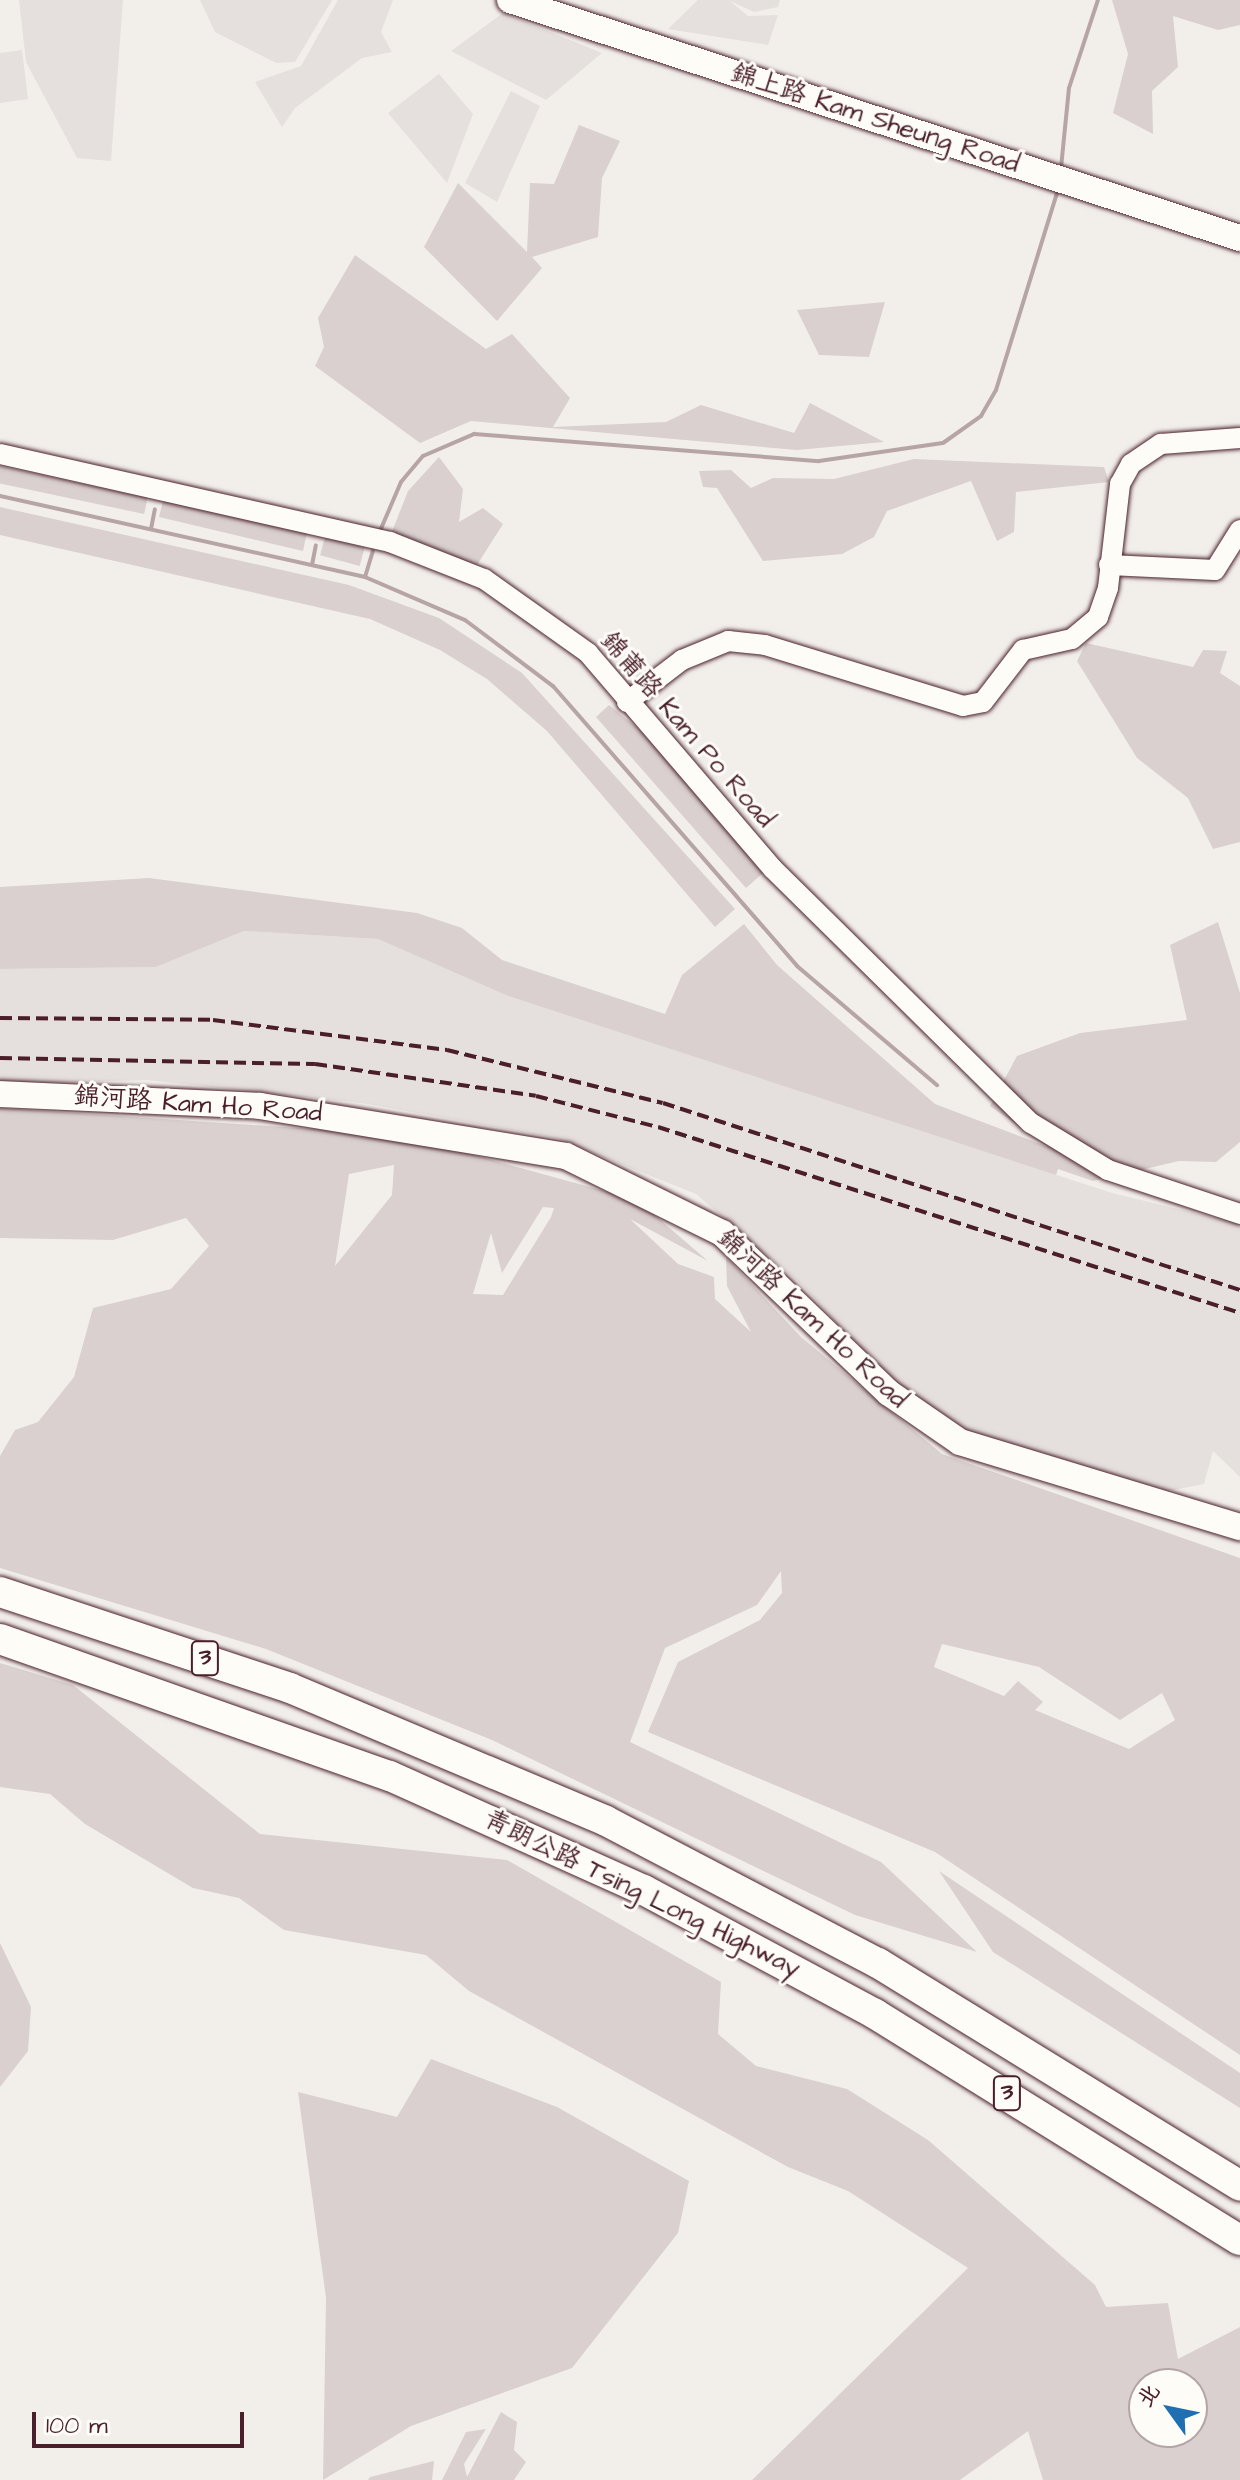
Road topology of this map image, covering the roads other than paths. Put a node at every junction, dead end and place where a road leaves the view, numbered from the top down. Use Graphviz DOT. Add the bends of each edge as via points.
graph roads {
  1 [pos="510,0"];
  2 [pos="1240,238"];
  3 [pos="1240,438"];
  4 [pos="0,454"];
  5 [pos="1240,530"];
  6 [pos="1109,565"];
  7 [pos="627,702"];
  8 [pos="0,1094"];
  9 [pos="1240,1214"];
  10 [pos="1240,1527"];
  11 [pos="0,1592"];
  12 [pos="0,1639"];
  13 [pos="1240,2186"];
  14 [pos="1240,2240"];
  1 -- 2 [label="main road, 錦上路 Kam Sheung Road"];
  3 -- 6 [label="street" via="1161,444 1131,464 1120,484"];
  4 -- 7 [label="street, 錦莆路 Kam Po Road" via="444,559 564,631"];
  5 -- 6 [label="street" via="1215,570"];
  6 -- 7 [label="street" via="1104,602 1090,627 1023,650 991,696 973,706 728,641 682,660"];
  7 -- 9 [label="street, 錦莆路 Kam Po Road" via="773,869 1031,1123 1108,1170"];
  8 -- 10 [label="main road, 錦河路 Kam Ho Road" via="260,1106 566,1156 722,1233 889,1393 960,1442"];
  11 -- 13 [label="highway, 青朗公路 Tsing Long Highway / 3" via="290,1688 606,1821 878,1963"];
  12 -- 14 [label="highway, 青朗公路 Tsing Long Highway / 3" via="256,1724 604,1871 875,2014"];
}
